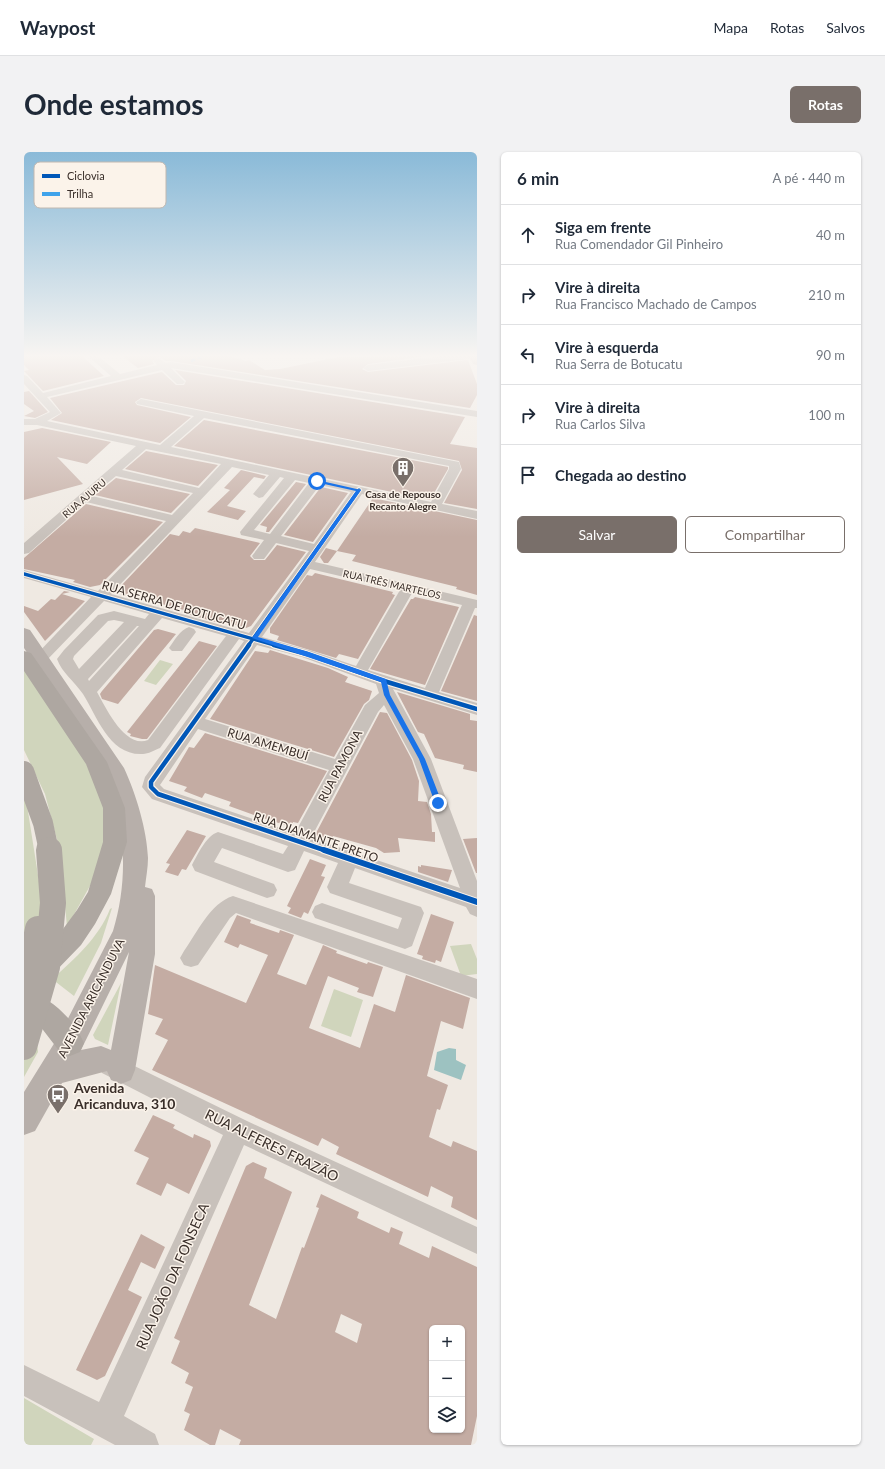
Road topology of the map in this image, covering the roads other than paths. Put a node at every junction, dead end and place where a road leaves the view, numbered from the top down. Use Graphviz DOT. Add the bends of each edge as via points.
graph roads {
  1 [pos="50,416"];
  2 [pos="199,416"];
  3 [pos="214,416"];
  4 [pos="24,418"];
  5 [pos="24,422"];
  6 [pos="36,422"];
  7 [pos="24,426"];
  8 [pos="144,445"];
  9 [pos="162,449"];
  10 [pos="230,463"];
  11 [pos="114,472"];
  12 [pos="277,473"];
  13 [pos="292,476"];
  14 [pos="317,481"];
  15 [pos="359,490"];
  16 [pos="202,492"];
  17 [pos="259,494"];
  18 [pos="84,498"];
  19 [pos="435,506"];
  20 [pos="477,515"];
  21 [pos="175,519"];
  22 [pos="273,539"];
  23 [pos="317,549"];
  24 [pos="24,550"];
  25 [pos="259,556"];
  26 [pos="306,564"];
  27 [pos="24,574"];
  28 [pos="408,588"];
  29 [pos="102,595"];
  30 [pos="474,603"];
  31 [pos="160,611"];
  32 [pos="141,622"];
  33 [pos="193,627"];
  34 [pos="236,633"];
  35 [pos="24,634"];
  36 [pos="254,638"];
  37 [pos="177,648"];
  38 [pos="32,658"];
  39 [pos="360,673"];
  40 [pos="84,685"];
  41 [pos="385,688"];
  42 [pos="430,695"];
  43 [pos="477,709"];
  44 [pos="195,722"];
  45 [pos="340,767"];
  46 [pos="24,771"];
  47 [pos="24,799"];
  48 [pos="299,842"];
  49 [pos="136,858"];
  50 [pos="349,859"];
  51 [pos="267,890"];
  52 [pos="476,904"];
  53 [pos="322,912"];
  54 [pos="191,958"];
  55 [pos="24,982"];
  56 [pos="477,989"];
  57 [pos="24,996"];
  58 [pos="24,1000"];
  59 [pos="70,1043"];
  60 [pos="24,1047"];
  61 [pos="111,1065"];
  62 [pos="52,1072"];
  63 [pos="24,1120"];
  64 [pos="238,1130"];
  65 [pos="477,1241"];
  66 [pos="24,1380"];
  67 [pos="106,1422"];
  68 [pos="144,1445"];
  1 -- 6 [label="street"];
  2 -- 9 [label="street"];
  3 -- 19 [label="street" via="455,464 455,469"];
  4 -- 6 [label="street"];
  5 -- 6 [label="street"];
  6 -- 7 [label="street"];
  6 -- 8 [label="street"];
  8 -- 9 [label="street"];
  8 -- 11 [label="street, RUA AJURU"];
  9 -- 10 [label="street"];
  10 -- 12 [label="street"];
  10 -- 16 [label="street"];
  11 -- 16 [label="street"];
  11 -- 18 [label="street, RUA AJURU"];
  12 -- 13 [label="street"];
  12 -- 17 [label="street"];
  13 -- 14 [label="street"];
  13 -- 22 [label="street" via="246,532"];
  14 -- 15 [label="street"];
  14 -- 22 [label="street"];
  15 -- 19 [label="street"];
  15 -- 23 [label="street"];
  16 -- 21 [label="street"];
  18 -- 21 [label="street"];
  18 -- 24 [label="street, RUA AJURU"];
  19 -- 20 [label="street"];
  21 -- 29 [label="street"];
  22 -- 23 [label="street"];
  22 -- 25 [label="street"];
  23 -- 26 [label="street"];
  26 -- 28 [label="street, RUA TRÊS MARTELOS"];
  26 -- 36 [label="street"];
  27 -- 29 [label="street, RUA SERRA DE BOTUCATU"];
  28 -- 30 [label="street, RUA TRÊS MARTELOS"];
  28 -- 39 [label="street"];
  29 -- 31 [label="street, RUA SERRA DE BOTUCATU"];
  29 -- 38 [label="street"];
  30 -- 42 [label="street"];
  31 -- 32 [label="street"];
  31 -- 33 [label="street, RUA SERRA DE BOTUCATU"];
  32 -- 40 [label="street"];
  32 -- 40 [label="street" via="108,615 74,648 65,659"];
  33 -- 34 [label="street, RUA SERRA DE BOTUCATU"];
  33 -- 37 [label="street"];
  34 -- 36 [label="street, RUA SERRA DE BOTUCATU"];
  34 -- 40 [label="street" via="154,744 148,748 131,748 114,732"];
  35 -- 38 [label="main road, AVENIDA ARICANDUVA"];
  36 -- 39 [label="street, RUA SERRA DE BOTUCATU"];
  36 -- 44 [label="street"];
  38 -- 49 [label="main road, AVENIDA ARICANDUVA" via="113,768 129,812"];
  38 -- 55 [label="highway" via="96,762 114,808 115,842 99,894 86,917 72,937 41,969"];
  39 -- 41 [label="street, RUA SERRA DE BOTUCATU"];
  41 -- 42 [label="street, RUA SERRA DE BOTUCATU"];
  41 -- 45 [label="street, RUA PAMONA"];
  41 -- 52 [label="street" via="422,759"];
  42 -- 43 [label="street, RUA SERRA DE BOTUCATU"];
  44 -- 45 [label="street, RUA AMEMBUÍ"];
  44 -- 48 [label="street, RUA DIAMANTE PRETO" via="151,782 151,787 158,794"];
  45 -- 48 [label="street, RUA PAMONA"];
  46 -- 60 [label="highway, bridge" via="43,823 50,856 53,903 47,966"];
  47 -- 57 [label="highway, bridge" via="40,878 38,930"];
  48 -- 50 [label="street, RUA DIAMANTE PRETO"];
  48 -- 51 [label="street, RUA PAMONA" via="288,864 218,839 202,865"];
  49 -- 59 [label="main road, AVENIDA ARICANDUVA" via="130,917 126,931"];
  49 -- 61 [label="main road" via="142,883 144,909 142,954"];
  50 -- 52 [label="street, RUA DIAMANTE PRETO"];
  50 -- 53 [label="street" via="337,887 414,913 405,940"];
  54 -- 56 [label="street" via="223,912 233,904"];
  58 -- 59 [label="highway" via="50,1017"];
  59 -- 61 [label="street, RUA ALFERES FRAZÃO"];
  59 -- 62 [label="main road, AVENIDA ARICANDUVA"];
  61 -- 62 [label="main road" via="77,1065"];
  61 -- 64 [label="street, RUA ALFERES FRAZÃO"];
  62 -- 63 [label="main road, AVENIDA ARICANDUVA"];
  64 -- 65 [label="street, RUA ALFERES FRAZÃO"];
  64 -- 67 [label="street, RUA JOÃO DA FONSECA"];
  66 -- 67 [label="street"];
  67 -- 68 [label="street"];
}
